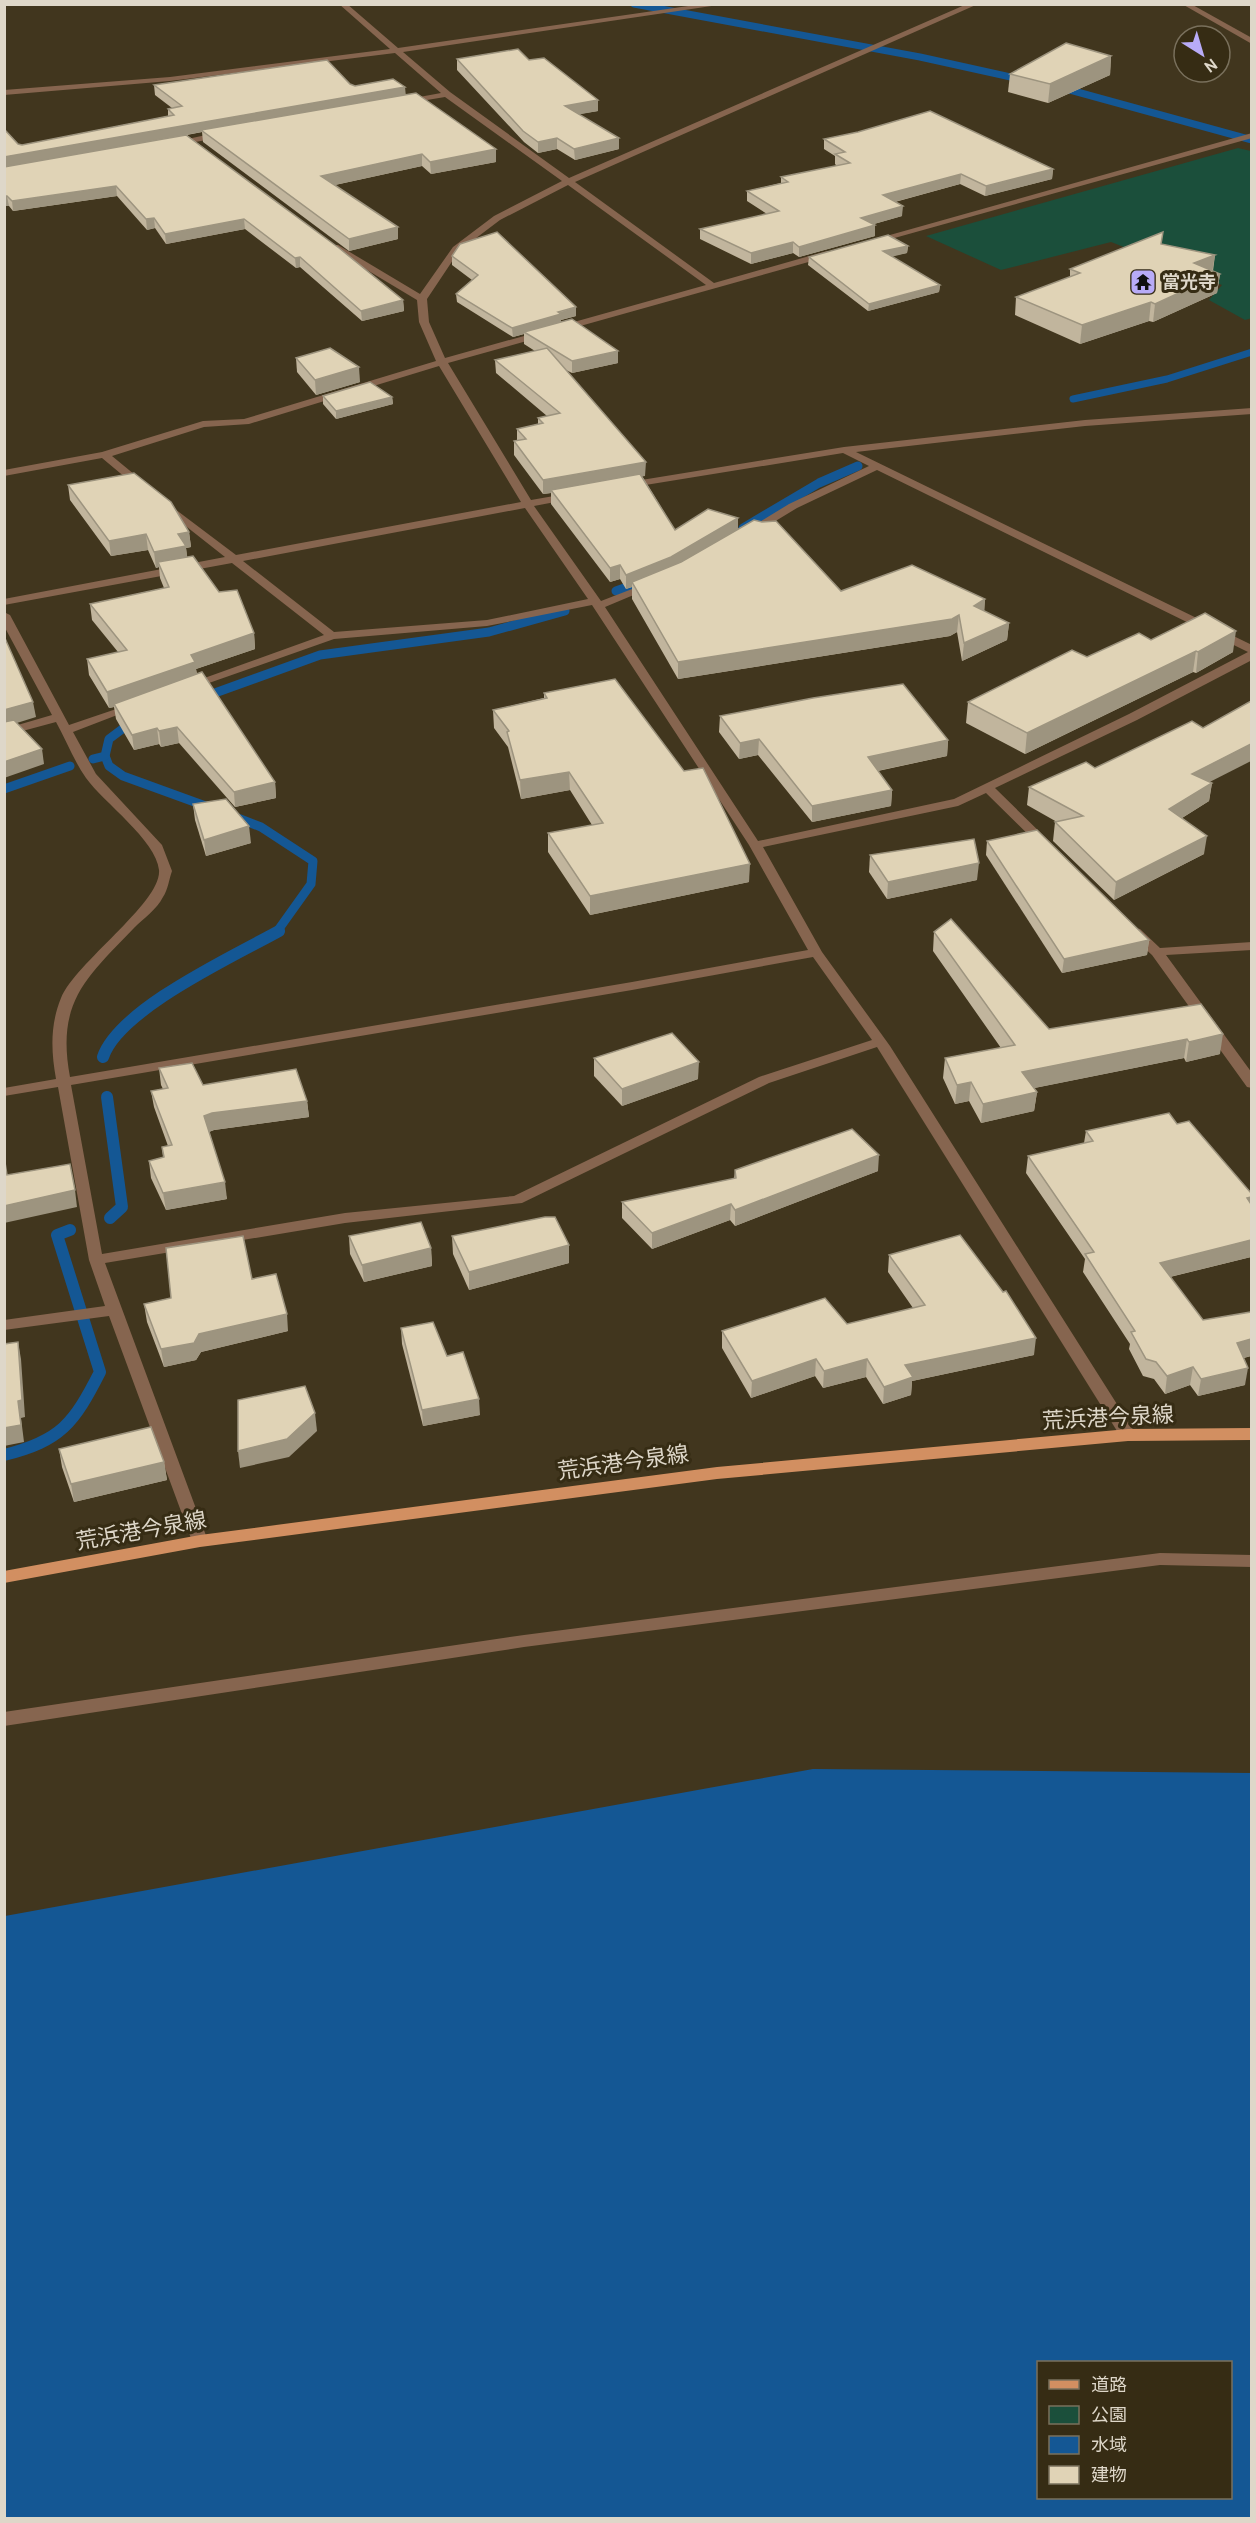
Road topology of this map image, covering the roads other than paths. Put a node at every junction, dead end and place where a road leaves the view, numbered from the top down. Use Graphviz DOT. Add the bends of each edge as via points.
graph roads {
  1 [pos="722,4"];
  2 [pos="975,4"];
  3 [pos="1185,4"];
  4 [pos="349,7"];
  5 [pos="1251,42"];
  6 [pos="393,50"];
  7 [pos="4,93"];
  8 [pos="447,94"];
  9 [pos="392,104"];
  10 [pos="224,134"];
  11 [pos="1251,135"];
  12 [pos="191,140"];
  13 [pos="1234,140"];
  14 [pos="167,144"];
  15 [pos="200,147"];
  16 [pos="1251,147"];
  17 [pos="570,181"];
  18 [pos="324,239"];
  19 [pos="863,244"];
  20 [pos="840,250"];
  21 [pos="713,286"];
  22 [pos="422,299"];
  23 [pos="442,362"];
  24 [pos="1251,411"];
  25 [pos="844,450"];
  26 [pos="104,455"];
  27 [pos="877,466"];
  28 [pos="4,473"];
  29 [pos="616,486"];
  30 [pos="583,493"];
  31 [pos="528,505"];
  32 [pos="744,536"];
  33 [pos="234,559"];
  34 [pos="657,583"];
  35 [pos="4,602"];
  36 [pos="596,603"];
  37 [pos="4,615"];
  38 [pos="332,636"];
  39 [pos="1251,650"];
  40 [pos="1251,655"];
  41 [pos="178,691"];
  42 [pos="145,703"];
  43 [pos="59,717"];
  44 [pos="67,730"];
  45 [pos="4,733"];
  46 [pos="989,789"];
  47 [pos="755,845"];
  48 [pos="1056,854"];
  49 [pos="1123,920"];
  50 [pos="1251,946"];
  51 [pos="816,952"];
  52 [pos="1157,952"];
  53 [pos="880,1042"];
  54 [pos="64,1081"];
  55 [pos="1251,1084"];
  56 [pos="4,1092"];
  57 [pos="96,1260"];
  58 [pos="115,1310"];
  59 [pos="4,1325"];
  60 [pos="1251,1434"];
  61 [pos="1128,1435"];
  62 [pos="200,1541"];
  63 [pos="1251,1561"];
  64 [pos="4,1577"];
  65 [pos="4,1719"];
  1 -- 6 [label="street"];
  2 -- 17 [label="street"];
  3 -- 5 [label="street"];
  4 -- 6 [label="street"];
  6 -- 7 [label="street" via="170,79"];
  6 -- 8 [label="street"];
  8 -- 9 [label="street"];
  8 -- 17 [label="street"];
  10 -- 12 [label="street"];
  11 -- 13 [label="street"];
  12 -- 14 [label="street"];
  12 -- 15 [label="street"];
  13 -- 16 [label="street"];
  13 -- 19 [label="street"];
  17 -- 21 [label="street"];
  17 -- 22 [label="street" via="497,218 456,249"];
  18 -- 22 [label="street"];
  20 -- 21 [label="street"];
  21 -- 23 [label="street"];
  22 -- 23 [label="street" via="424,322"];
  23 -- 26 [label="street" via="245,422 203,424"];
  23 -- 31 [label="street"];
  24 -- 25 [label="street" via="1085,423"];
  25 -- 27 [label="street"];
  25 -- 29 [label="street"];
  26 -- 28 [label="street"];
  26 -- 33 [label="street"];
  27 -- 32 [label="street" via="793,506"];
  27 -- 39 [label="street"];
  30 -- 31 [label="street"];
  31 -- 33 [label="street"];
  31 -- 36 [label="street"];
  33 -- 35 [label="street"];
  33 -- 38 [label="street"];
  34 -- 36 [label="street"];
  36 -- 38 [label="street" via="487,623"];
  36 -- 47 [label="street"];
  37 -- 43 [label="street"];
  38 -- 41 [label="street"];
  40 -- 46 [label="street"];
  42 -- 44 [label="street"];
  43 -- 44 [label="street"];
  43 -- 45 [label="street"];
  44 -- 54 [label="street" via="91,776 158,848 166,871 157,897 91,965 68,997 59,1029"];
  46 -- 47 [label="street" via="958,802"];
  46 -- 48 [label="street"];
  47 -- 51 [label="street"];
  49 -- 52 [label="street"];
  50 -- 52 [label="street"];
  51 -- 53 [label="street"];
  51 -- 54 [label="street"];
  52 -- 55 [label="street"];
  53 -- 57 [label="street" via="764,1080 517,1200 345,1218"];
  53 -- 61 [label="street"];
  54 -- 56 [label="street"];
  54 -- 57 [label="street"];
  57 -- 58 [label="street"];
  58 -- 59 [label="street"];
  58 -- 62 [label="street"];
  60 -- 61 [label="main road, 荒浜港今泉線"];
  61 -- 62 [label="main road, 荒浜港今泉線" via="717,1473"];
  62 -- 64 [label="main road, 荒浜港今泉線"];
  63 -- 65 [label="street" via="1160,1559 524,1641"];
}
